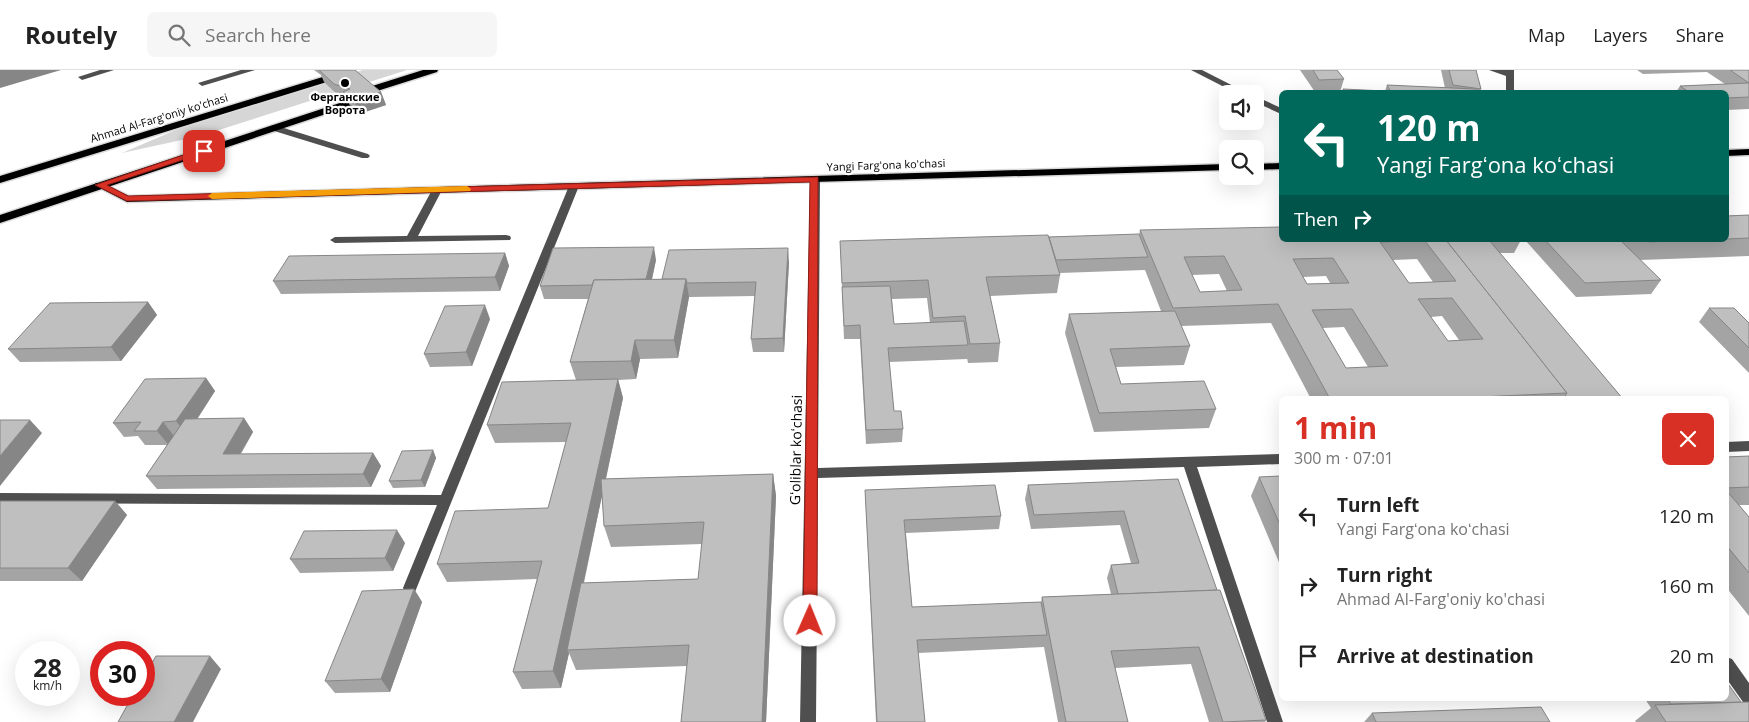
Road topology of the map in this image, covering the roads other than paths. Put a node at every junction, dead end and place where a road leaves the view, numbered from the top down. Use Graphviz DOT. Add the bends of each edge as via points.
graph roads {
  1 [pos="110,70"];
  2 [pos="251,70"];
  3 [pos="433,70"];
  4 [pos="1195,70"];
  5 [pos="1493,70"];
  6 [pos="1510,72"];
  7 [pos="82,77"];
  8 [pos="326,79"];
  9 [pos="202,83"];
  10 [pos="1226,85"];
  11 [pos="370,90"];
  12 [pos="1510,90"];
  13 [pos="356,102"];
  14 [pos="1264,103"];
  15 [pos="1279,110"];
  16 [pos="274,128"];
  17 [pos="1749,152"];
  18 [pos="1729,153"];
  19 [pos="366,156"];
  20 [pos="1264,166"];
  21 [pos="1279,166"];
  22 [pos="1219,167"];
  23 [pos="815,179"];
  24 [pos="0,180"];
  25 [pos="99,185"];
  26 [pos="574,186"];
  27 [pos="437,190"];
  28 [pos="0,219"];
  29 [pos="506,238"];
  30 [pos="410,239"];
  31 [pos="335,240"];
  32 [pos="1749,446"];
  33 [pos="1729,447"];
  34 [pos="1279,459"];
  35 [pos="1189,462"];
  36 [pos="812,473"];
  37 [pos="0,498"];
  38 [pos="445,500"];
  39 [pos="410,588"];
  40 [pos="1729,668"];
  41 [pos="1749,697"];
  42 [pos="808,722"];
  43 [pos="1275,722"];
  1 -- 7 [label="street"];
  2 -- 9 [label="street"];
  3 -- 11 [label="highway"];
  4 -- 10 [label="street"];
  5 -- 6 [label="street"];
  6 -- 12 [label="street"];
  8 -- 24 [label="highway, Ahmad Al-Farg'oniy ko'chasi"];
  13 -- 16 [label="highway"];
  14 -- 15 [label="street"];
  16 -- 19 [label="street"];
  16 -- 25 [label="highway"];
  17 -- 18 [label="main road"];
  20 -- 21 [label="main road"];
  22 -- 23 [label="main road, Yangi Fargʻona koʻchasi"];
  23 -- 26 [label="main road, Yangi Fargʻona koʻchasi"];
  23 -- 36 [label="street, Gʻoliblar koʻchasi"];
  25 -- 27 [label="main road, Yangi Fargʻona koʻchasi" via="127,198"];
  25 -- 28 [label="highway"];
  26 -- 27 [label="main road, Yangi Fargʻona koʻchasi"];
  26 -- 38 [label="street"];
  27 -- 30 [label="street"];
  29 -- 30 [label="street"];
  30 -- 31 [label="street"];
  32 -- 33 [label="street"];
  34 -- 35 [label="street"];
  35 -- 36 [label="street"];
  35 -- 43 [label="street"];
  36 -- 42 [label="street, Gʻoliblar koʻchasi"];
  37 -- 38 [label="street"];
  38 -- 39 [label="street"];
  40 -- 41 [label="street"];
}
